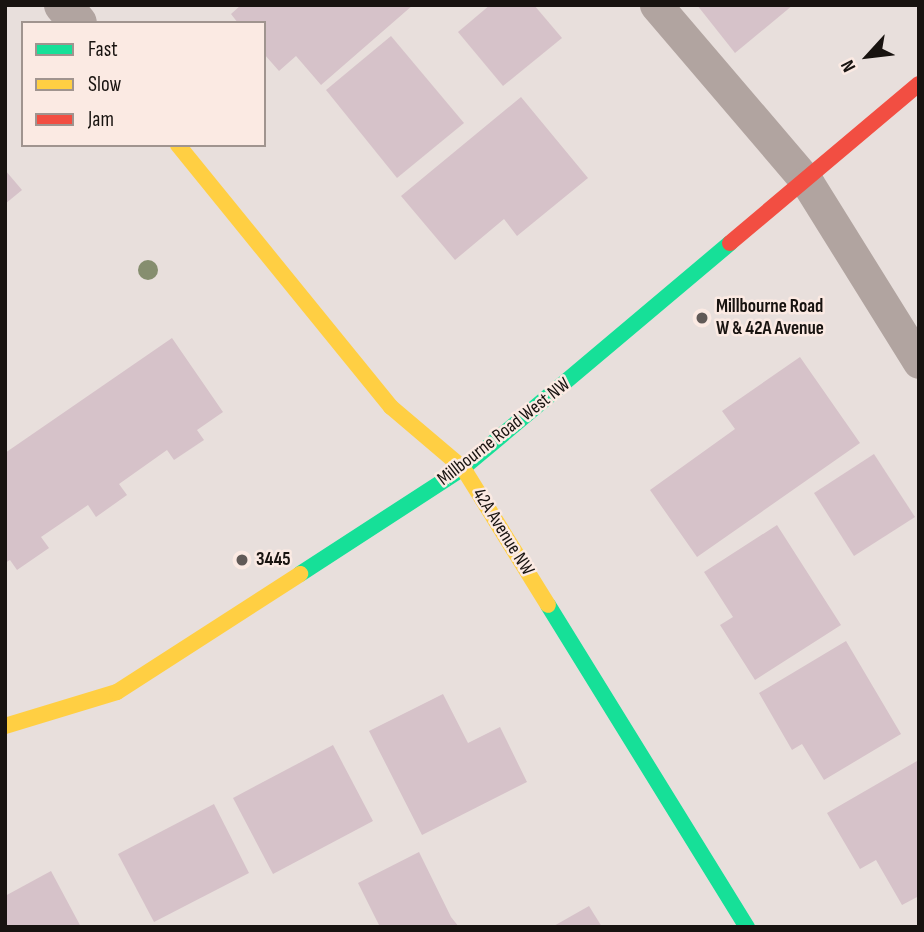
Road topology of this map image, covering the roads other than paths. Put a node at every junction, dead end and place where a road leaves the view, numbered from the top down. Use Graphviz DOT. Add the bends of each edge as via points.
graph roads {
  1 [pos="63,5"];
  2 [pos="656,5"];
  3 [pos="76,21"];
  4 [pos="919,84"];
  5 [pos="180,147"];
  6 [pos="807,182"];
  7 [pos="919,362"];
  8 [pos="463,468"];
  9 [pos="5,726"];
  10 [pos="747,927"];
  1 -- 3 [label="street"];
  2 -- 6 [label="lane"];
  4 -- 6 [label="street, Millbourne Road West NW"];
  5 -- 8 [label="street, 42A Avenue NW" via="391,407"];
  6 -- 7 [label="lane"];
  6 -- 8 [label="street, Millbourne Road West NW"];
  8 -- 9 [label="street, Millbourne Road West NW" via="117,692"];
  8 -- 10 [label="street, 42A Avenue NW"];
}
